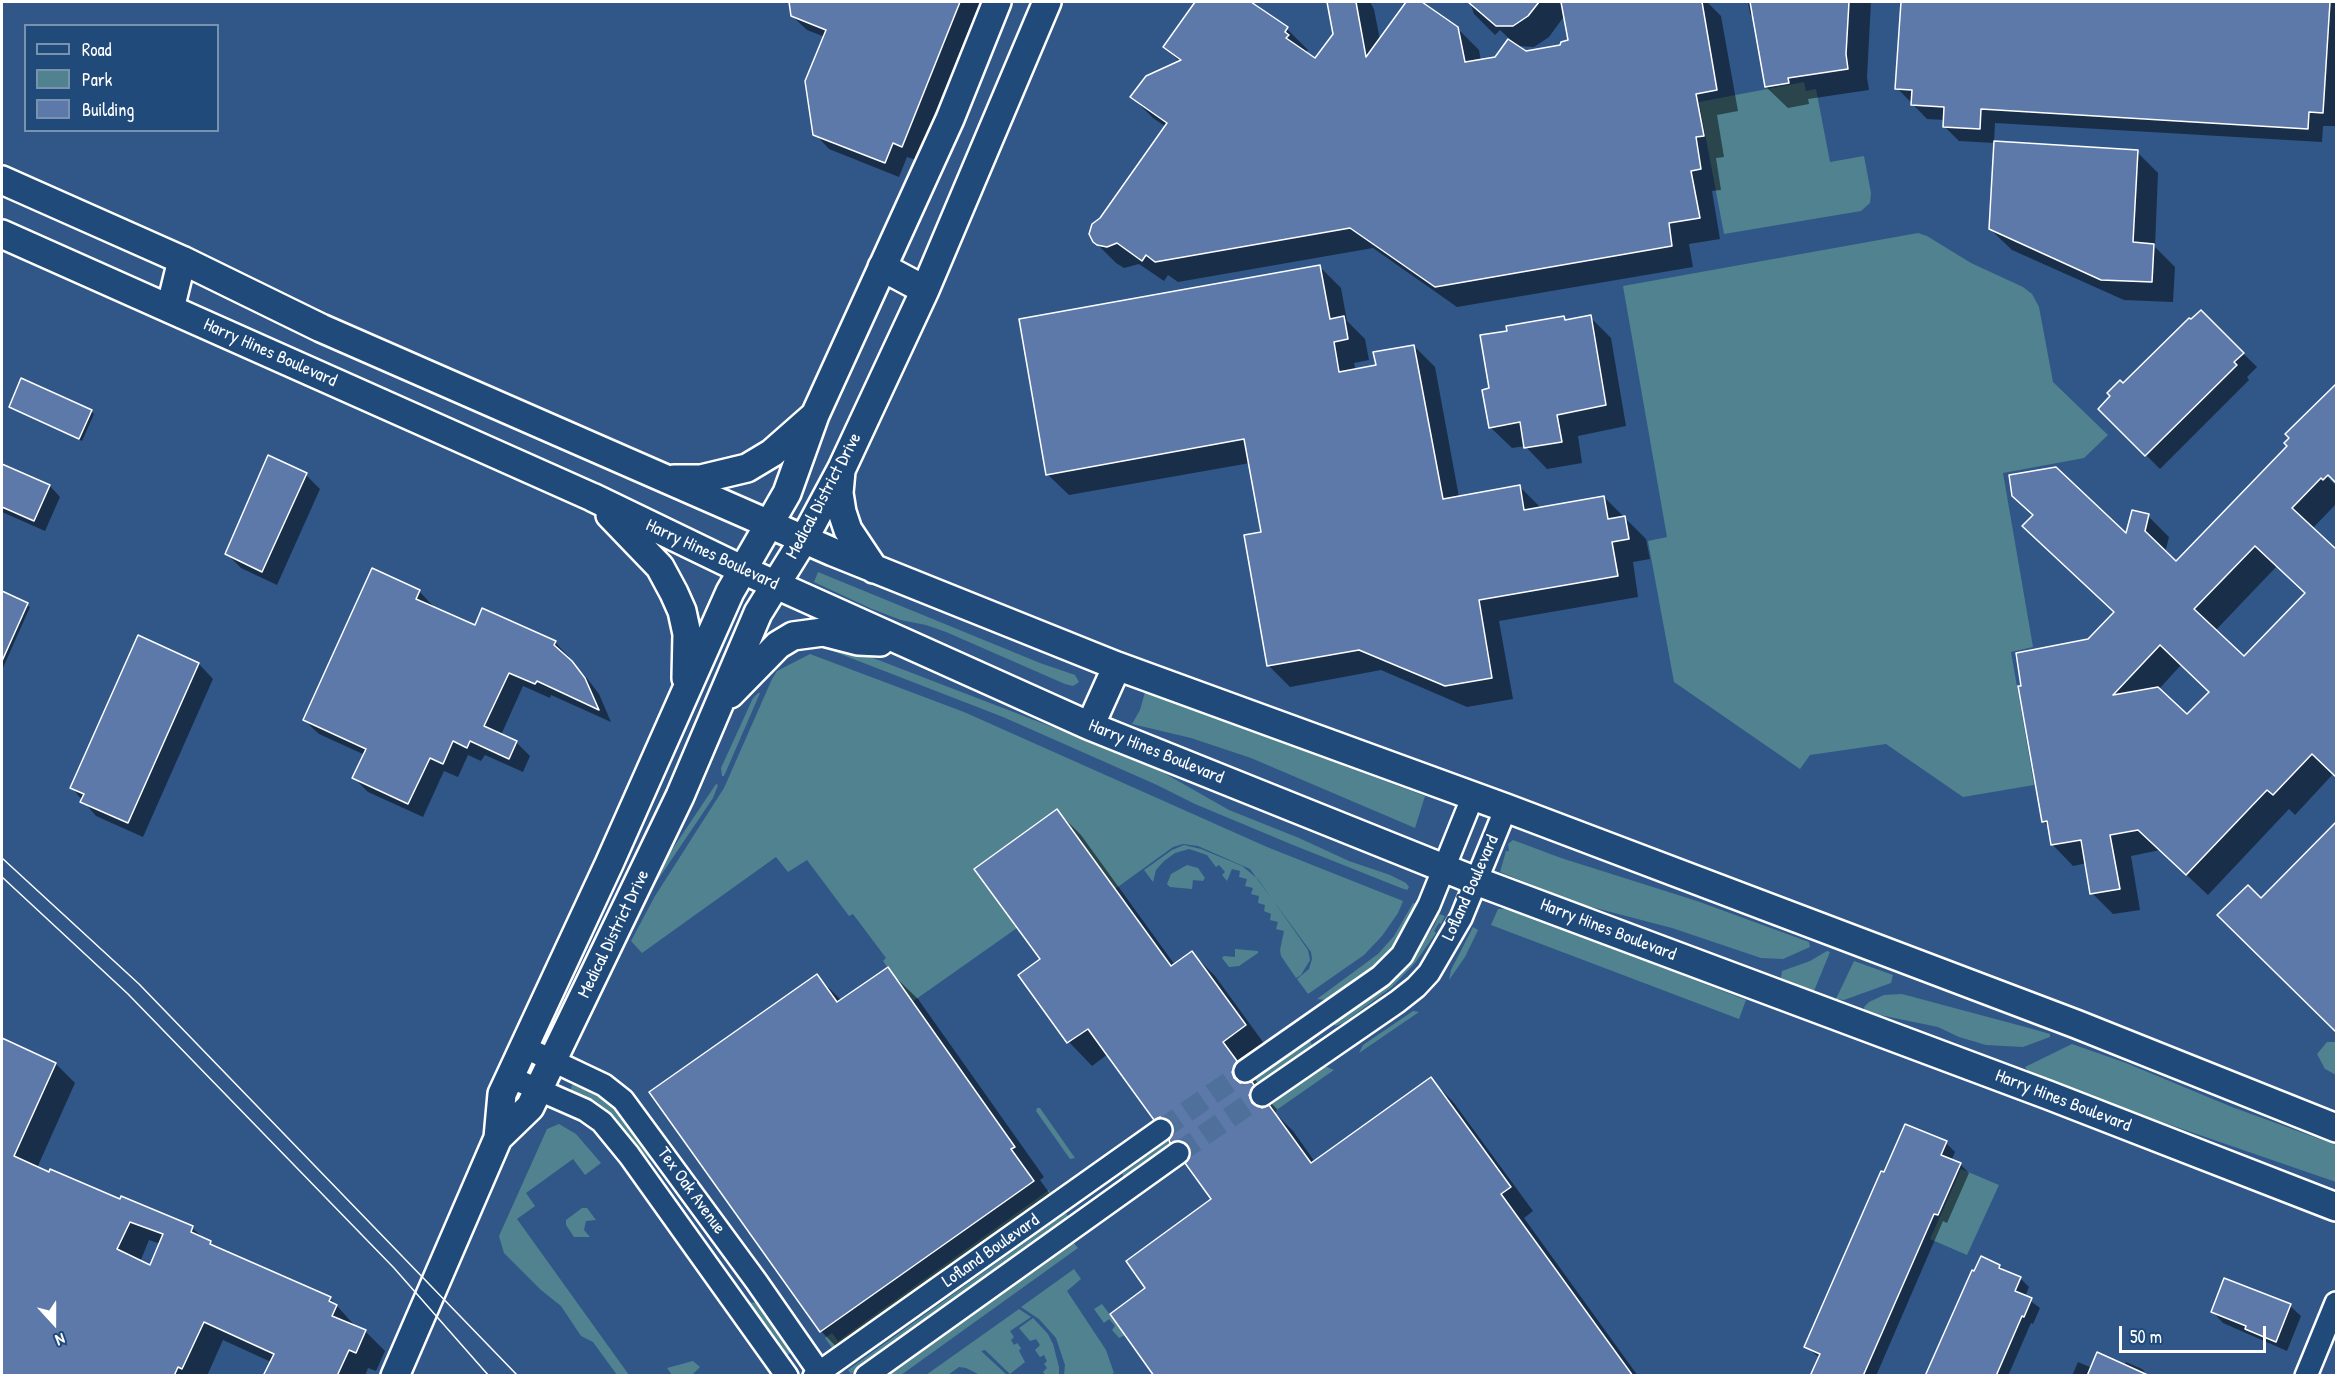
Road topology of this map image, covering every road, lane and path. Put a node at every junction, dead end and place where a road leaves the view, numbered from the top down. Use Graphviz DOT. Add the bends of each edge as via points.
graph roads {
  1 [pos="997,2"];
  2 [pos="1047,2"];
  3 [pos="2,180"];
  4 [pos="2,234"];
  5 [pos="182,260"];
  6 [pos="882,267"];
  7 [pos="925,290"];
  8 [pos="170,309"];
  9 [pos="458,389"];
  10 [pos="815,415"];
  11 [pos="440,429"];
  12 [pos="842,468"];
  13 [pos="670,479"];
  14 [pos="592,497"];
  15 [pos="769,525"];
  16 [pos="804,539"];
  17 [pos="874,568"];
  18 [pos="743,570"];
  19 [pos="777,585"];
  20 [pos="903,642"];
  21 [pos="1117,666"];
  22 [pos="685,694"];
  23 [pos="715,710"];
  24 [pos="1090,726"];
  25 [pos="1473,796"];
  26 [pos="1506,808"];
  27 [pos="1444,868"];
  28 [pos="1476,881"];
  29 [pos="1314,1022"];
  30 [pos="1331,1046"];
  31 [pos="524,1047"];
  32 [pos="553,1059"];
  33 [pos="1245,1071"];
  34 [pos="510,1077"];
  35 [pos="539,1089"];
  36 [pos="1262,1095"];
  37 [pos="2337,1128"];
  38 [pos="1161,1130"];
  39 [pos="498,1138"];
  40 [pos="1178,1153"];
  41 [pos="2337,1207"];
  42 [pos="756,1281"];
  43 [pos="732,1300"];
  44 [pos="2337,1303"];
  45 [pos="819,1374"];
  46 [pos="395,1376"];
  47 [pos="787,1376"];
  48 [pos="866,1376"];
  49 [pos="2306,1376"];
  1 -- 6 [label="main road, Medical District Drive" via="950,118"];
  2 -- 7 [label="main road, Medical District Drive"];
  3 -- 5 [label="main road"];
  4 -- 8 [label="main road, Harry Hines Boulevard"];
  5 -- 8 [label="main road"];
  5 -- 9 [label="main road"];
  6 -- 7 [label="main road"];
  6 -- 10 [label="main road, Medical District Drive"];
  7 -- 12 [label="main road, Medical District Drive"];
  8 -- 11 [label="main road, Harry Hines Boulevard"];
  9 -- 11 [label="main road"];
  9 -- 13 [label="main road"];
  10 -- 13 [label="main road" via="772,453 747,468 701,479"];
  10 -- 15 [label="main road, Medical District Drive" via="787,492"];
  11 -- 14 [label="main road, Harry Hines Boulevard"];
  12 -- 16 [label="main road, Medical District Drive"];
  12 -- 17 [label="main road" via="842,512 848,530"];
  13 -- 15 [label="main road"];
  14 -- 18 [label="main road, Harry Hines Boulevard"];
  14 -- 22 [label="main road" via="660,567 674,593 687,634"];
  15 -- 16 [label="main road"];
  15 -- 18 [label="main road, Medical District Drive"];
  16 -- 17 [label="main road"];
  16 -- 19 [label="main road, Medical District Drive"];
  17 -- 21 [label="main road"];
  18 -- 19 [label="main road, Harry Hines Boulevard"];
  18 -- 22 [label="main road, Medical District Drive"];
  19 -- 20 [label="main road, Harry Hines Boulevard"];
  19 -- 23 [label="main road, Medical District Drive" via="758,614"];
  20 -- 23 [label="main road" via="858,641 823,632 793,636 778,645"];
  20 -- 24 [label="main road, Harry Hines Boulevard"];
  21 -- 24 [label="main road"];
  21 -- 25 [label="main road"];
  22 -- 31 [label="main road, Medical District Drive"];
  23 -- 32 [label="main road, Medical District Drive" via="680,796"];
  24 -- 27 [label="main road, Harry Hines Boulevard"];
  25 -- 26 [label="main road"];
  25 -- 27 [label="street, Lofland Boulevard"];
  26 -- 28 [label="street, Lofland Boulevard"];
  26 -- 37 [label="main road" via="2144,1050"];
  27 -- 28 [label="main road, Harry Hines Boulevard"];
  27 -- 29 [label="street, Lofland Boulevard" via="1402,955 1381,976"];
  28 -- 30 [label="street, Lofland Boulevard" via="1457,927 1429,973 1397,1002"];
  28 -- 41 [label="main road, Harry Hines Boulevard"];
  29 -- 30 [label="street"];
  29 -- 33 [label="street, Lofland Boulevard"];
  30 -- 36 [label="street, Lofland Boulevard"];
  31 -- 32 [label="street, Tex Oak Avenue"];
  31 -- 34 [label="main road, Medical District Drive"];
  32 -- 35 [label="main road, Medical District Drive"];
  32 -- 42 [label="street, Tex Oak Avenue" via="604,1084 623,1100"];
  34 -- 35 [label="street, Tex Oak Avenue"];
  34 -- 39 [label="main road, Medical District Drive" via="502,1095"];
  35 -- 39 [label="main road, Medical District Drive" via="530,1107"];
  35 -- 43 [label="street, Tex Oak Avenue" via="602,1122"];
  38 -- 45 [label="street, Lofland Boulevard"];
  39 -- 46 [label="main road, Medical District Drive"];
  40 -- 48 [label="street, Lofland Boulevard"];
  42 -- 43 [label="street"];
  42 -- 45 [label="street, Tex Oak Avenue"];
  43 -- 47 [label="street, Tex Oak Avenue"];
  44 -- 49 [label="street"];
}
